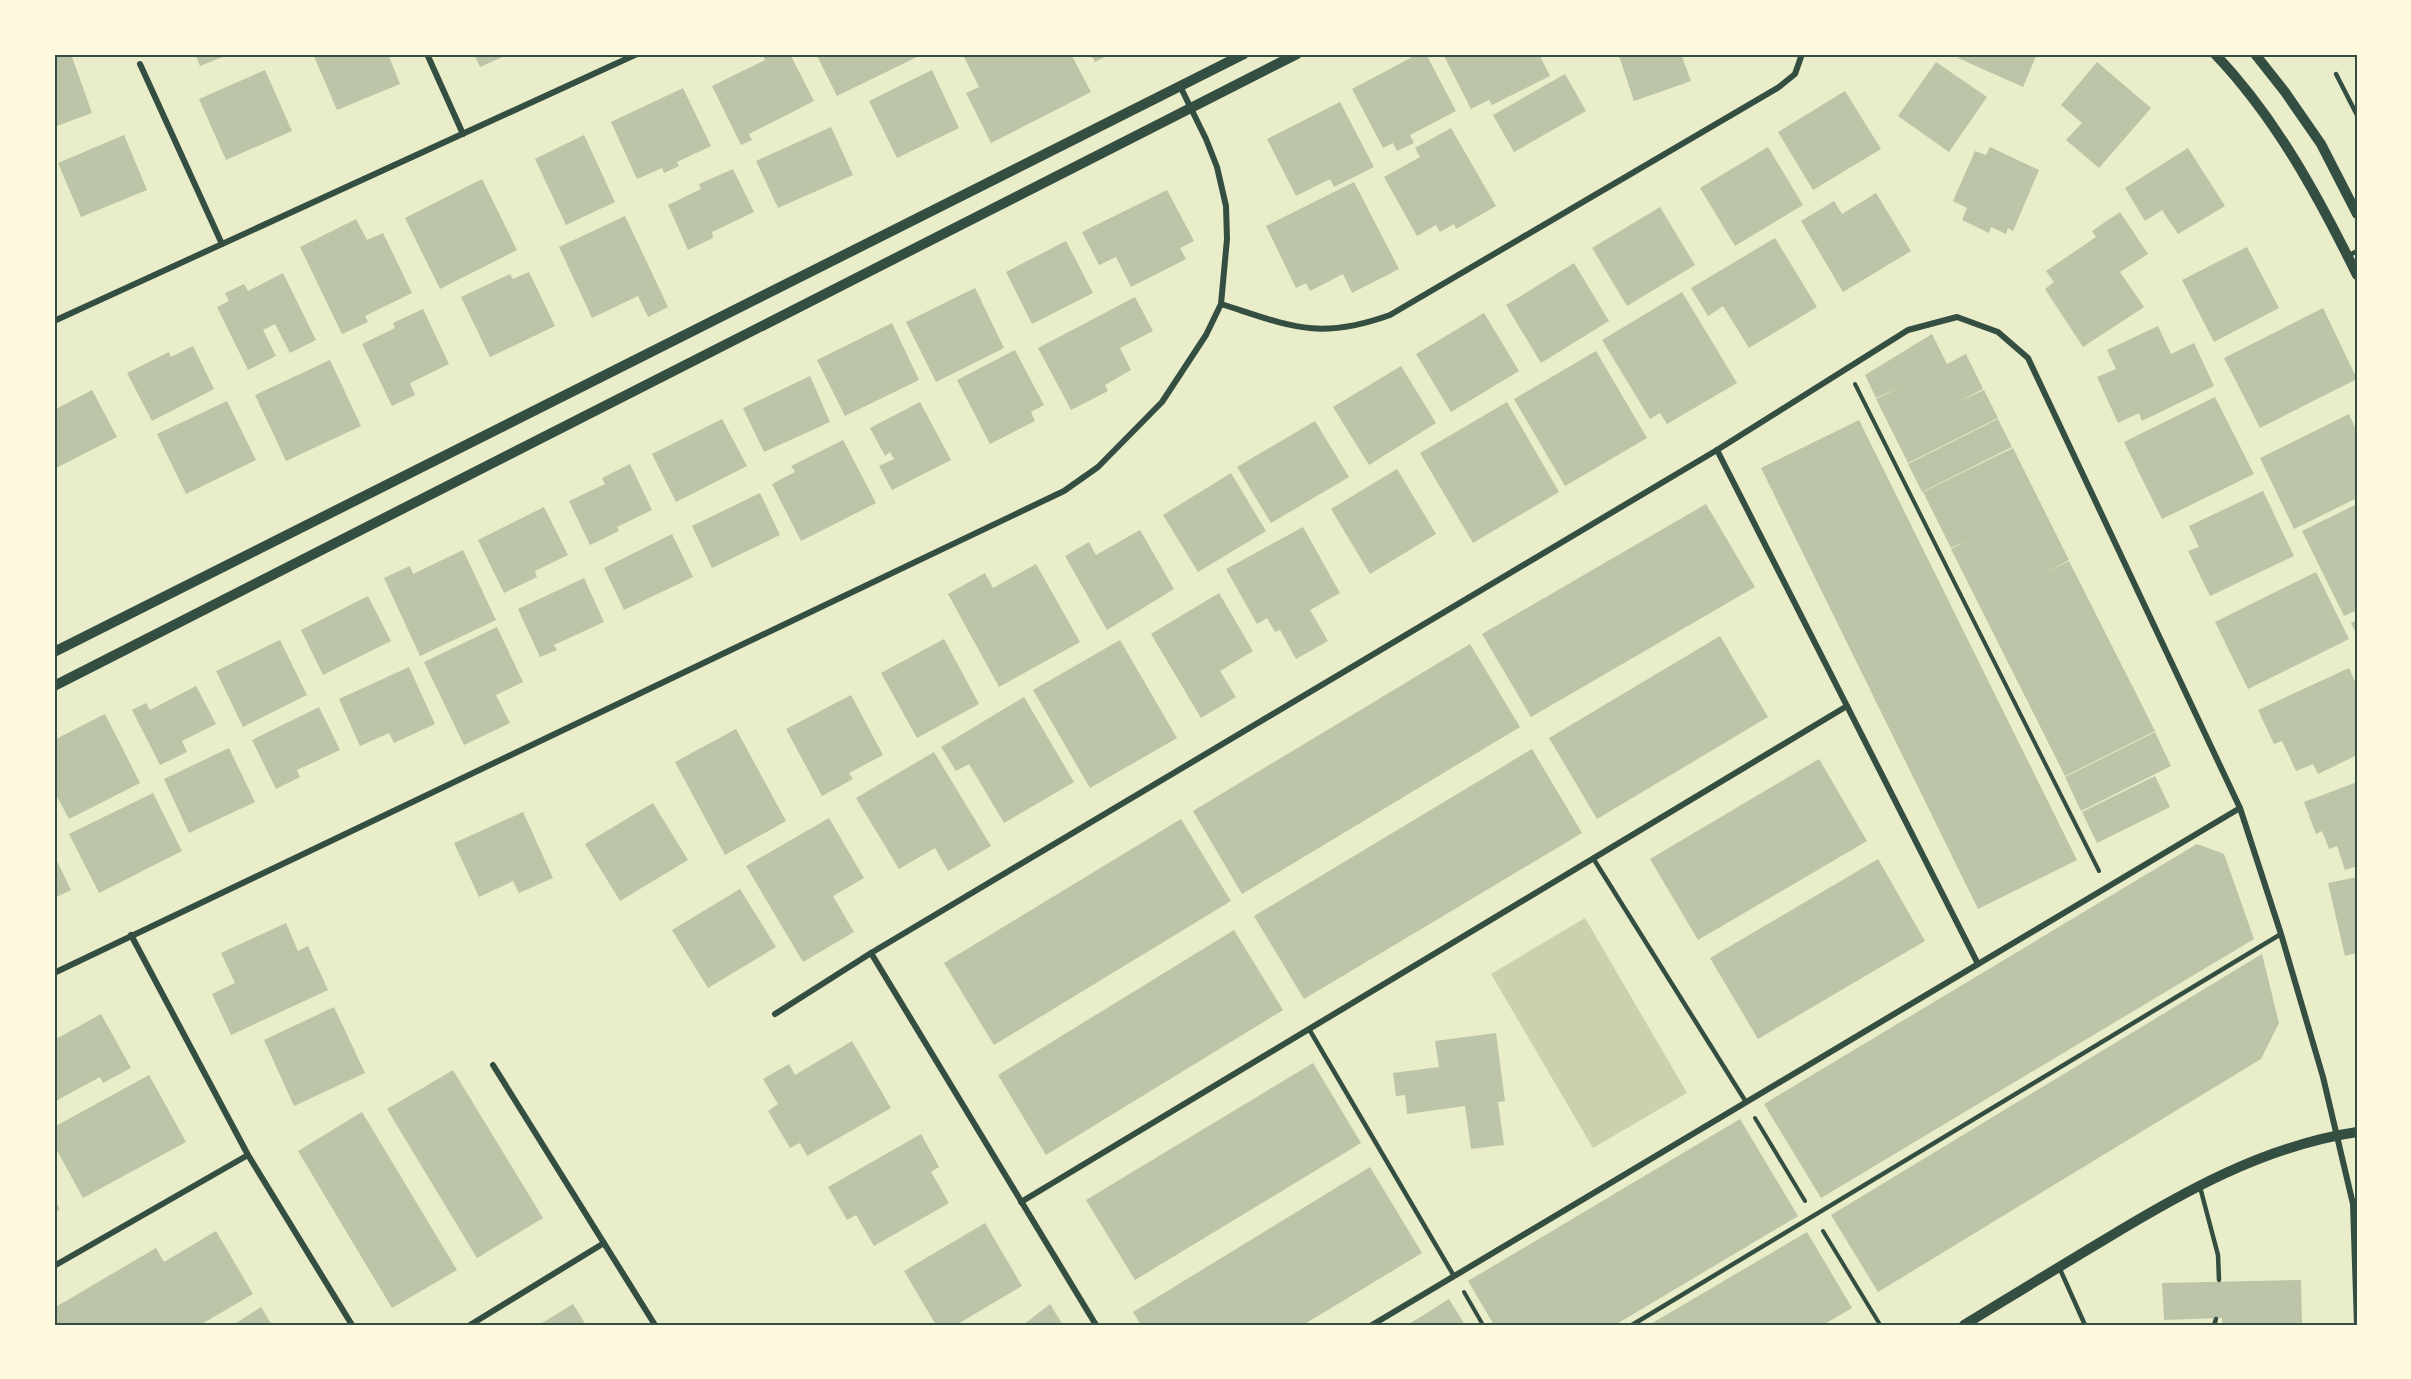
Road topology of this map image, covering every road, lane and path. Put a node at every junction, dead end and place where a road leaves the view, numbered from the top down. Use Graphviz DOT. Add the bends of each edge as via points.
graph roads {
  1 [pos="427,54"];
  2 [pos="637,54"];
  3 [pos="1244,54"];
  4 [pos="1298,54"];
  5 [pos="1802,54"];
  6 [pos="2215,54"];
  7 [pos="2255,54"];
  8 [pos="140,64"];
  9 [pos="2336,74"];
  10 [pos="1180,86"];
  11 [pos="1191,108"];
  12 [pos="2357,115"];
  13 [pos="463,134"];
  14 [pos="2357,214"];
  15 [pos="222,244"];
  16 [pos="2352,254"];
  17 [pos="2357,275"];
  18 [pos="1221,304"];
  19 [pos="54,321"];
  20 [pos="1847,369"];
  21 [pos="1717,450"];
  22 [pos="54,652"];
  23 [pos="54,686"];
  24 [pos="1847,706"];
  25 [pos="2240,808"];
  26 [pos="1593,858"];
  27 [pos="2107,887"];
  28 [pos="2281,934"];
  29 [pos="130,935"];
  30 [pos="871,953"];
  31 [pos="1978,964"];
  32 [pos="54,973"];
  33 [pos="775,1014"];
  34 [pos="1309,1029"];
  35 [pos="493,1065"];
  36 [pos="1746,1102"];
  37 [pos="2357,1132"];
  38 [pos="2336,1135"];
  39 [pos="248,1155"];
  40 [pos="2199,1184"];
  41 [pos="1021,1202"];
  42 [pos="2355,1205"];
  43 [pos="604,1243"];
  44 [pos="54,1266"];
  45 [pos="2059,1267"];
  46 [pos="1454,1276"];
  47 [pos="2219,1280"];
  48 [pos="352,1325"];
  49 [pos="470,1325"];
  50 [pos="655,1325"];
  51 [pos="1096,1325"];
  52 [pos="1372,1325"];
  53 [pos="1484,1325"];
  54 [pos="1632,1325"];
  55 [pos="1964,1325"];
  56 [pos="2085,1325"];
  57 [pos="2356,1325"];
  1 -- 13 [label="street"];
  2 -- 13 [label="street"];
  3 -- 10 [label="street"];
  4 -- 11 [label="street"];
  5 -- 18 [label="street" via="1795,74 1779,87 1390,315 1350,327 1312,330"];
  6 -- 16 [label="street" via="2246,86"];
  7 -- 14 [label="street" via="2321,144"];
  8 -- 15 [label="street"];
  9 -- 12 [label="lane"];
  10 -- 11 [label="street"];
  10 -- 22 [label="street"];
  11 -- 18 [label="street" via="1217,167 1226,206"];
  11 -- 23 [label="street"];
  13 -- 15 [label="street"];
  15 -- 19 [label="street"];
  16 -- 17 [label="street"];
  18 -- 29 [label="street" via="1206,335 1162,402 1098,467 1064,491"];
  20 -- 21 [label="street"];
  20 -- 25 [label="street" via="1908,330 1957,317 1998,332 2028,358"];
  20 -- 27 [label="path"];
  21 -- 24 [label="street"];
  21 -- 30 [label="street"];
  24 -- 26 [label="street"];
  24 -- 31 [label="street"];
  25 -- 27 [label="street"];
  25 -- 28 [label="street"];
  26 -- 34 [label="street"];
  26 -- 36 [label="lane"];
  27 -- 31 [label="street"];
  28 -- 38 [label="street"];
  28 -- 54 [label="lane"];
  29 -- 32 [label="street"];
  29 -- 39 [label="street"];
  30 -- 33 [label="street"];
  30 -- 41 [label="street"];
  31 -- 36 [label="street"];
  34 -- 41 [label="street"];
  34 -- 46 [label="lane"];
  35 -- 43 [label="street"];
  36 -- 46 [label="street"];
  37 -- 38 [label="street"];
  38 -- 40 [label="street" via="2289,1148"];
  38 -- 42 [label="street"];
  39 -- 44 [label="street"];
  39 -- 48 [label="street"];
  40 -- 45 [label="street"];
  40 -- 47 [label="lane" via="2218,1255"];
  41 -- 51 [label="street"];
  42 -- 57 [label="street"];
  43 -- 49 [label="street"];
  43 -- 50 [label="street"];
  45 -- 55 [label="street"];
  45 -- 56 [label="lane"];
  46 -- 52 [label="street"];
  46 -- 53 [label="path"];
}
